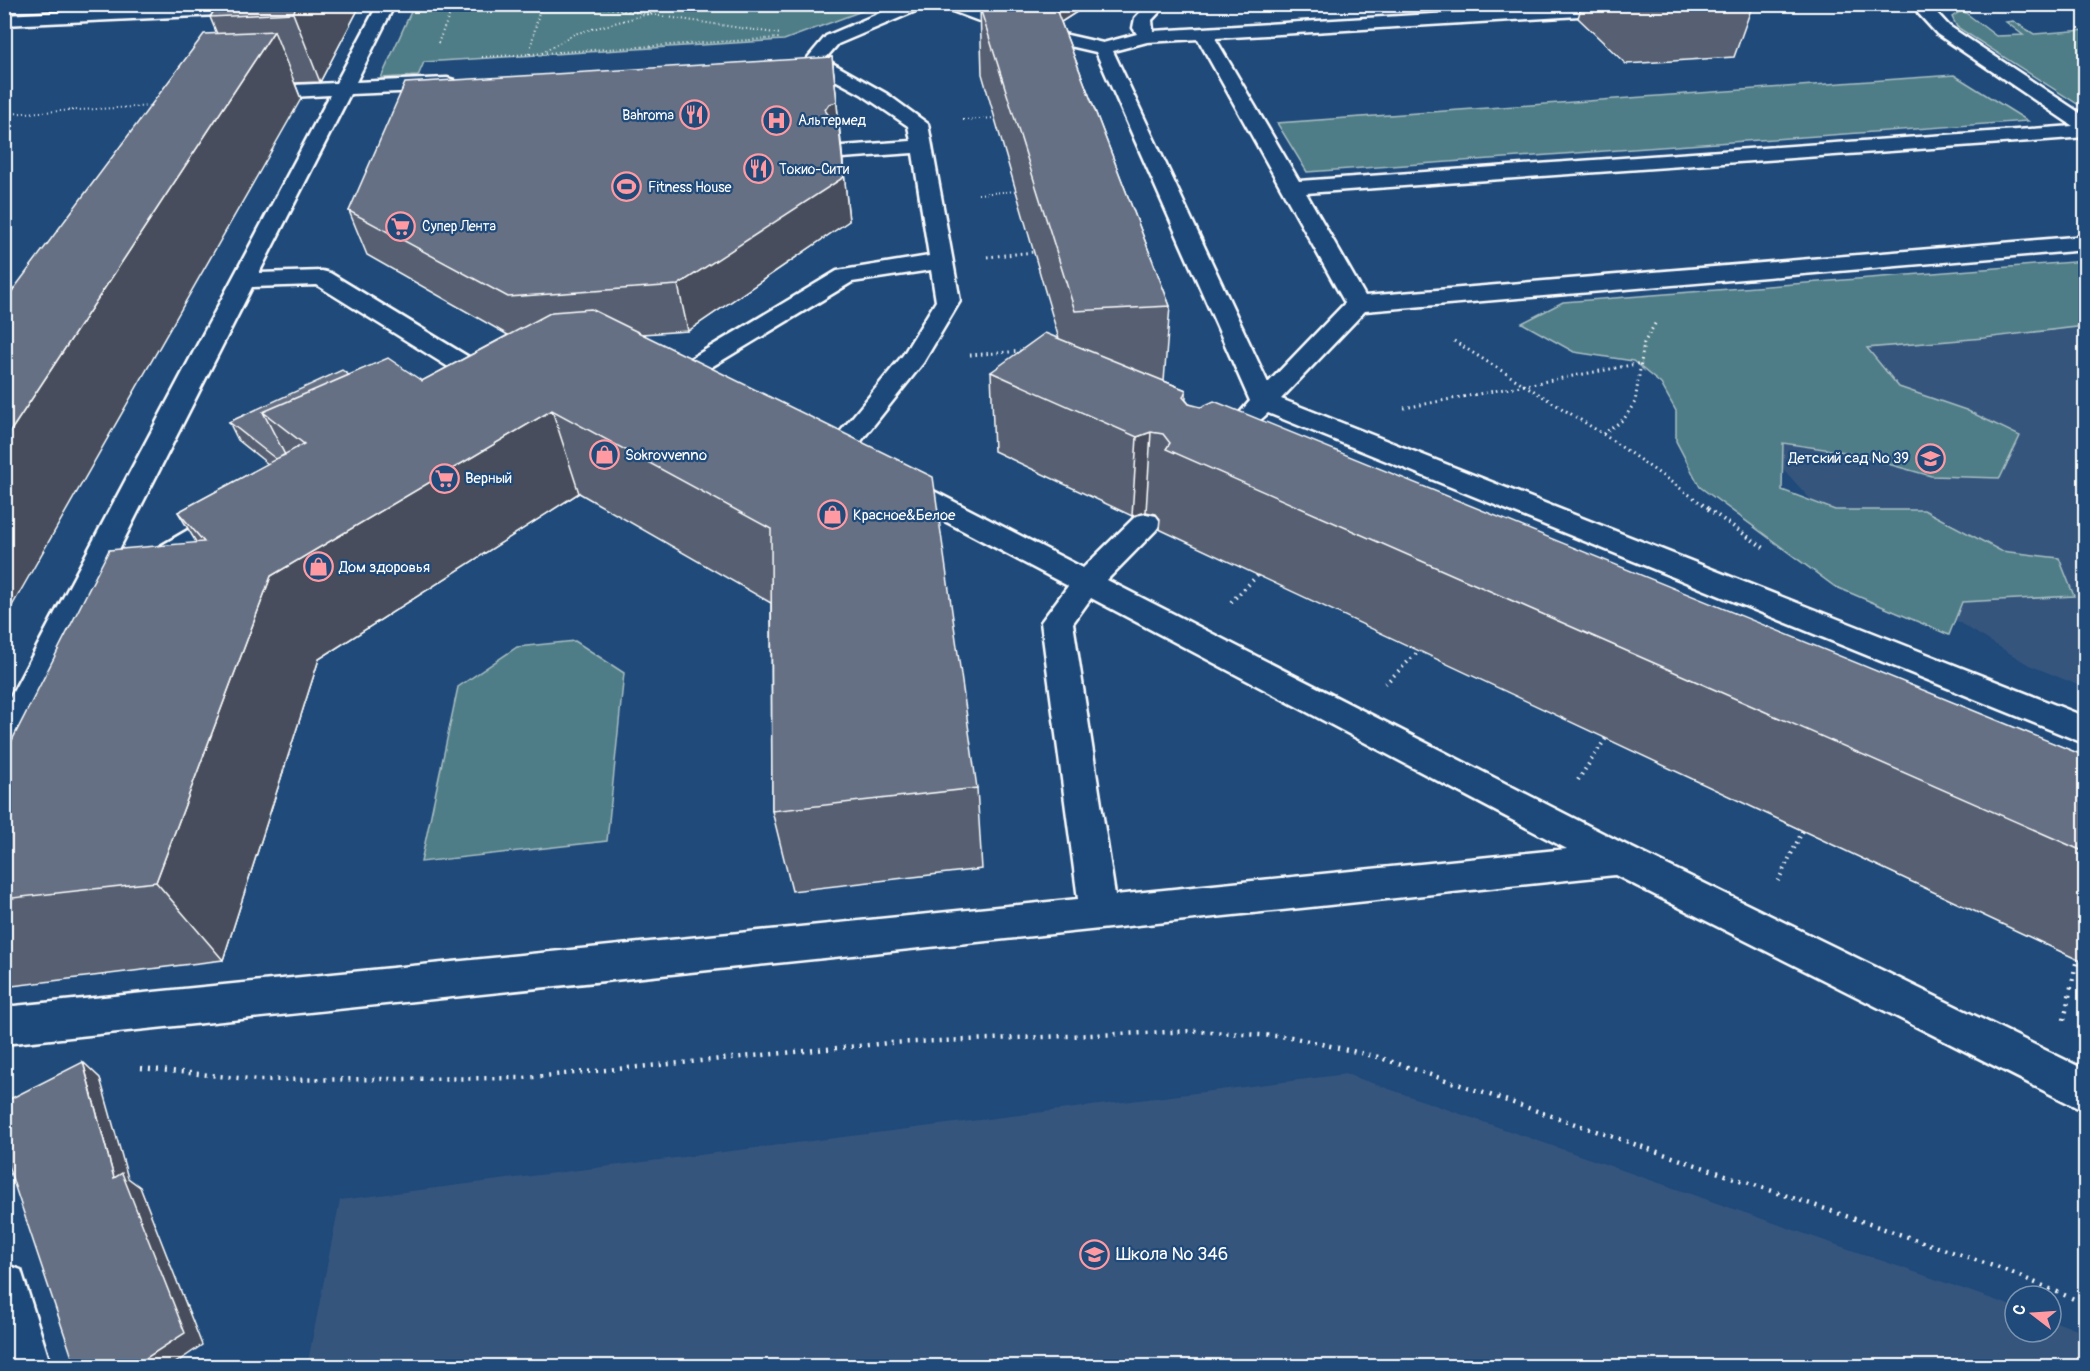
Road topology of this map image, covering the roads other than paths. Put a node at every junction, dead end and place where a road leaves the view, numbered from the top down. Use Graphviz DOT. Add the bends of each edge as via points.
graph roads {
  1 [pos="387,4"];
  2 [pos="917,4"];
  3 [pos="950,4"];
  4 [pos="1159,4"];
  5 [pos="1696,4"];
  6 [pos="1927,4"];
  7 [pos="4,20"];
  8 [pos="993,20"];
  9 [pos="223,32"];
  10 [pos="1041,34"];
  11 [pos="1204,34"];
  12 [pos="1147,37"];
  13 [pos="1103,48"];
  14 [pos="469,83"];
  15 [pos="344,88"];
  16 [pos="169,105"];
  17 [pos="2085,126"];
  18 [pos="2085,131"];
  19 [pos="922,146"];
  20 [pos="842,152"];
  21 [pos="1292,188"];
  22 [pos="2085,243"];
  23 [pos="941,261"];
  24 [pos="244,280"];
  25 [pos="1358,304"];
  26 [pos="714,389"];
  27 [pos="1264,402"];
  28 [pos="471,404"];
  29 [pos="1233,433"];
  30 [pos="260,503"];
  31 [pos="1146,523"];
  32 [pos="1087,582"];
  33 [pos="72,612"];
  34 [pos="2085,731"];
  35 [pos="4,742"];
  36 [pos="1618,859"];
  37 [pos="1100,913"];
  38 [pos="4,1026"];
  39 [pos="2085,1092"];
  40 [pos="4,1287"];
  41 [pos="27,1366"];
  1 -- 15 [label="lane"];
  2 -- 19 [label="lane" via="832,40 802,62 848,77 888,101 918,124"];
  3 -- 8 [label="lane"];
  4 -- 12 [label="lane" via="1144,18"];
  5 -- 11 [label="lane"];
  6 -- 17 [label="lane" via="1927,13 1943,30"];
  7 -- 9 [label="lane" via="240,9"];
  10 -- 13 [label="lane"];
  11 -- 12 [label="lane"];
  11 -- 21 [label="lane"];
  12 -- 13 [label="lane"];
  13 -- 27 [label="lane"];
  14 -- 15 [label="lane"];
  15 -- 16 [label="lane" via="174,98"];
  15 -- 24 [label="lane"];
  18 -- 21 [label="lane"];
  19 -- 20 [label="lane"];
  19 -- 23 [label="lane"];
  21 -- 25 [label="lane"];
  22 -- 25 [label="lane"];
  23 -- 26 [label="lane" via="845,276 672,374"];
  23 -- 32 [label="lane" via="948,301 914,358 827,448"];
  24 -- 28 [label="lane" via="322,278 514,388"];
  24 -- 33 [label="lane"];
  25 -- 27 [label="lane"];
  27 -- 29 [label="lane"];
  27 -- 34 [label="lane"];
  30 -- 33 [label="lane"];
  31 -- 32 [label="lane"];
  32 -- 36 [label="lane"];
  32 -- 37 [label="lane" via="1057,622"];
  33 -- 35 [label="lane"];
  36 -- 37 [label="lane"];
  36 -- 39 [label="lane"];
  37 -- 38 [label="lane"];
  40 -- 41 [label="lane"];
}
